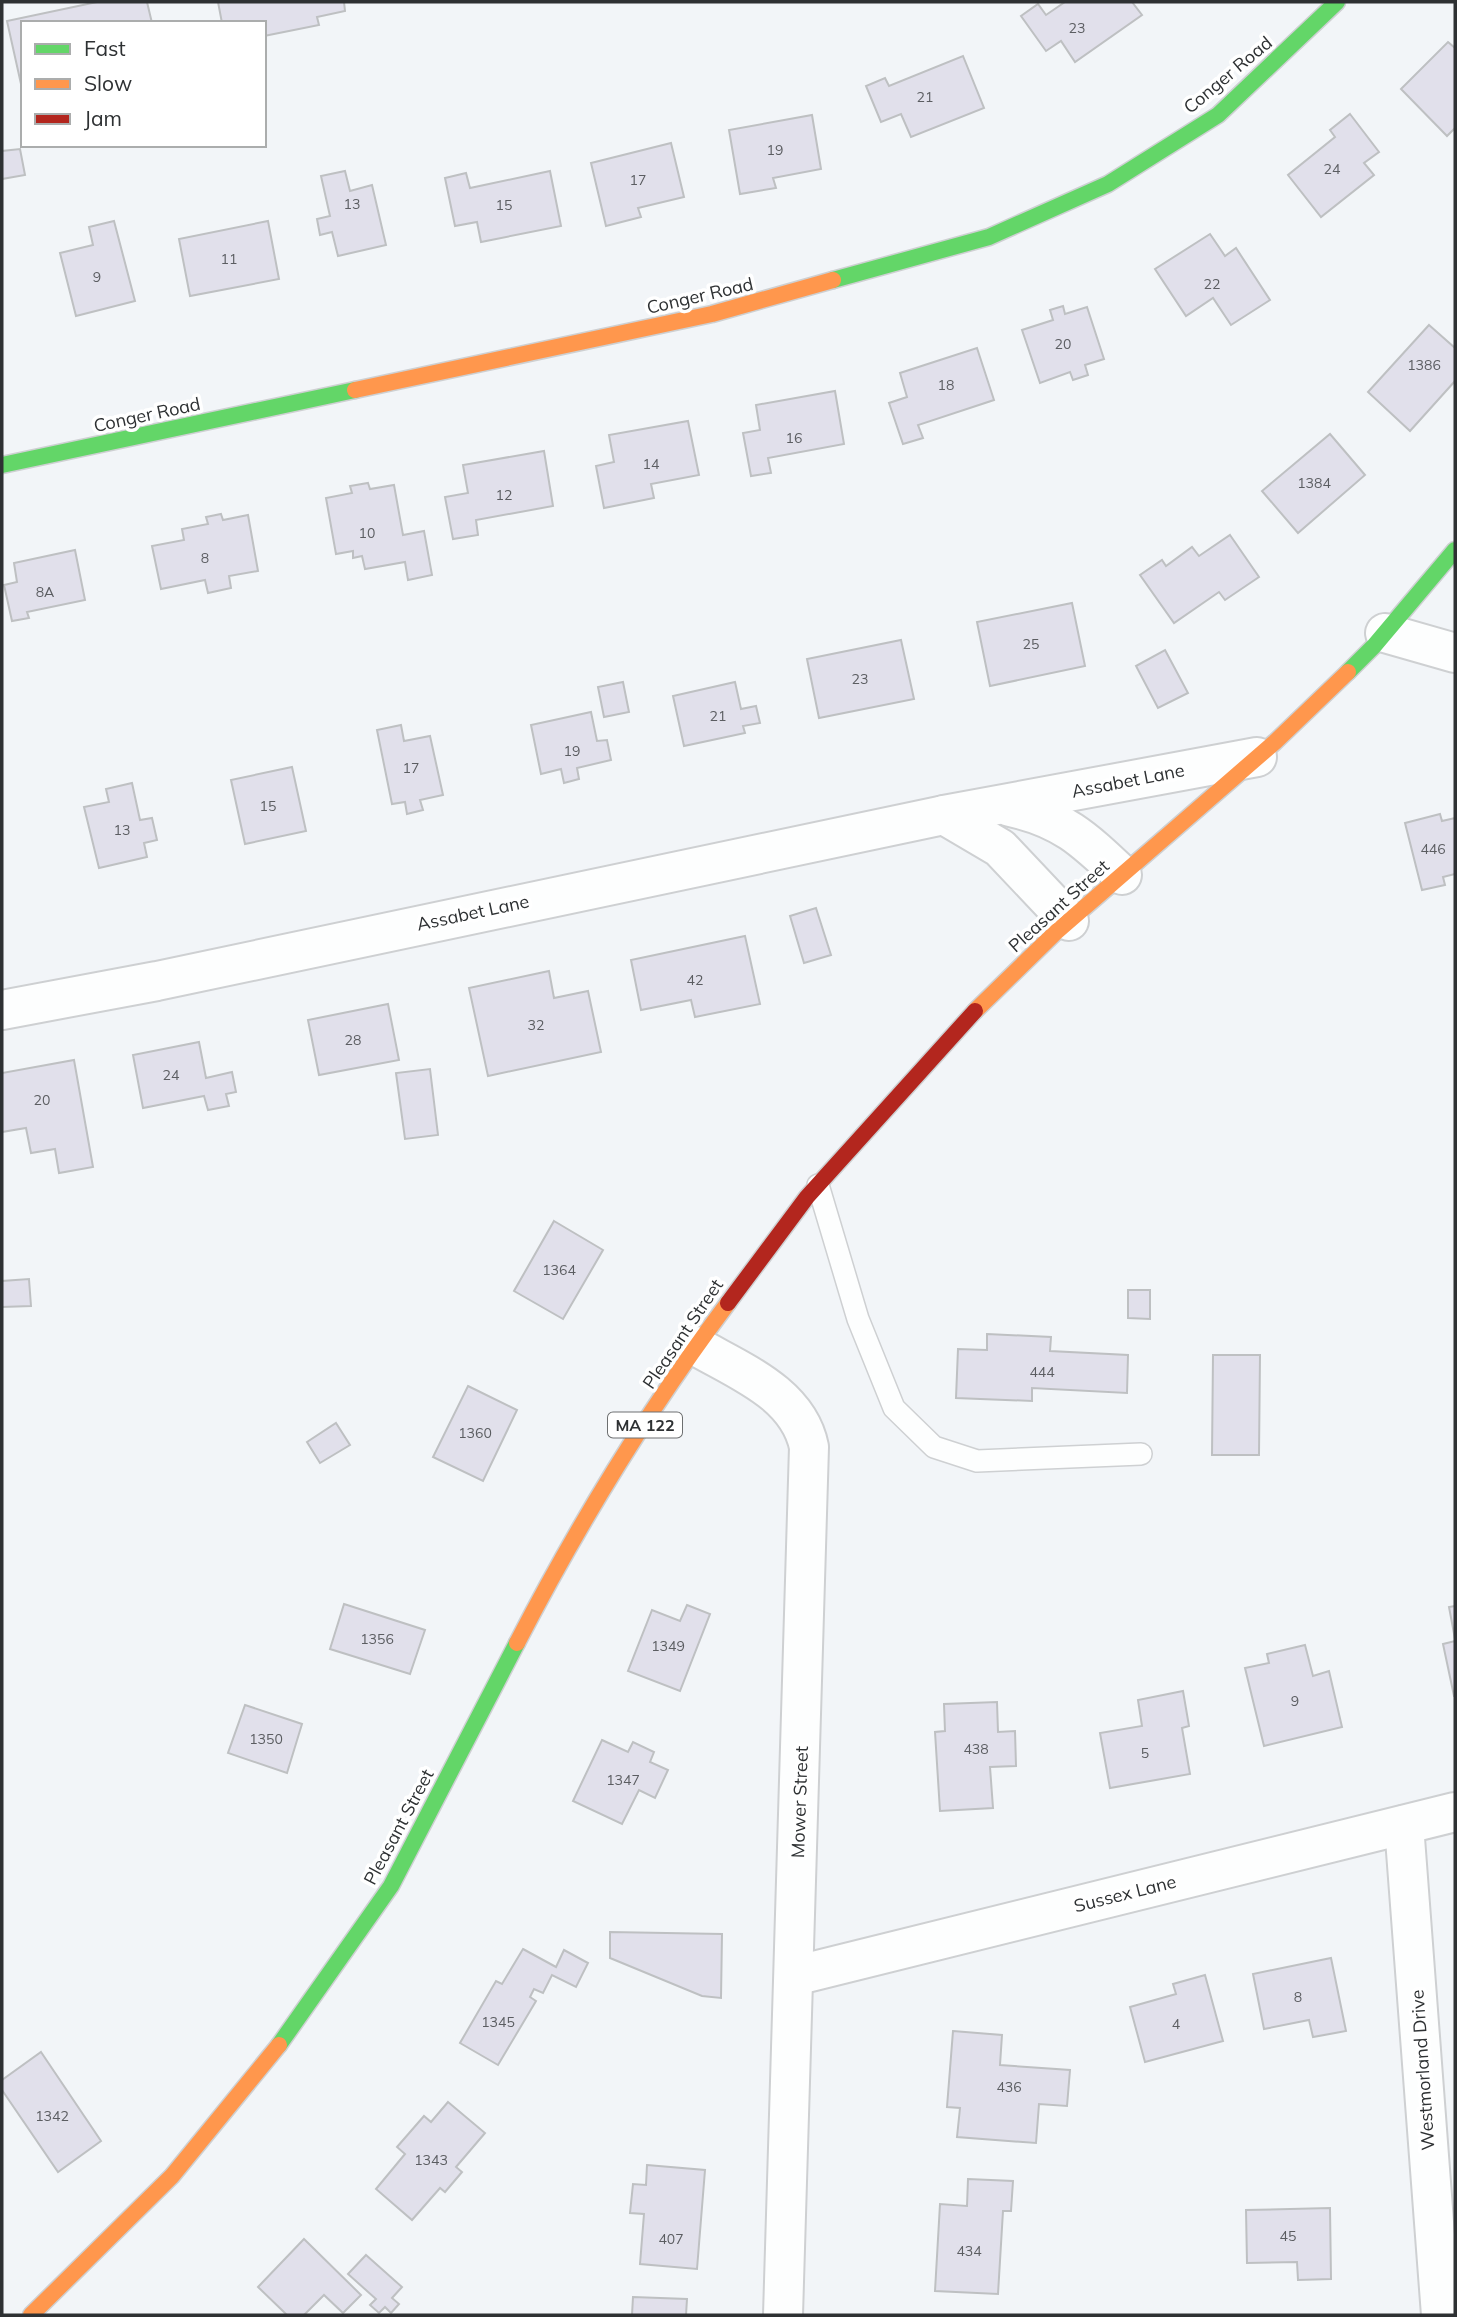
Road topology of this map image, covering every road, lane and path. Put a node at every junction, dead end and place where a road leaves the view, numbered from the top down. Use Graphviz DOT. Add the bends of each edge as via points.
graph roads {
  1 [pos="1337,2"];
  2 [pos="2,465"];
  3 [pos="1455,550"];
  4 [pos="1385,633"];
  5 [pos="1455,653"];
  6 [pos="1257,757"];
  7 [pos="999,805"];
  8 [pos="944,816"];
  9 [pos="1122,875"];
  10 [pos="1069,921"];
  11 [pos="2,1010"];
  12 [pos="818,1185"];
  13 [pos="696,1346"];
  14 [pos="1141,1454"];
  15 [pos="1455,1812"];
  16 [pos="1404,1825"];
  17 [pos="794,1976"];
  18 [pos="30,2315"];
  19 [pos="783,2315"];
  20 [pos="1441,2315"];
  1 -- 2 [label="main road, Conger Road" via="1217,115 1108,184 989,237 712,314"];
  3 -- 4 [label="main road, Pleasant Street / MA 122"];
  4 -- 5 [label="street"];
  4 -- 6 [label="main road, Pleasant Street / MA 122"];
  6 -- 7 [label="street, Assabet Lane"];
  6 -- 9 [label="main road, Pleasant Street / MA 122"];
  7 -- 8 [label="street, Assabet Lane"];
  7 -- 9 [label="street, Assabet Lane" via="1055,819"];
  8 -- 10 [label="street" via="1000,848"];
  8 -- 11 [label="street, Assabet Lane"];
  9 -- 10 [label="main road, Pleasant Street / MA 122"];
  10 -- 12 [label="main road, Pleasant Street / MA 122" via="990,995"];
  12 -- 13 [label="main road, Pleasant Street / MA 122"];
  12 -- 14 [label="lane" via="858,1319 894,1408 934,1447 977,1461"];
  13 -- 17 [label="street, Mower Street" via="785,1402 802,1423 809,1447"];
  13 -- 18 [label="main road, Pleasant Street / MA 122" via="569,1544 391,1886 288,2034 172,2176"];
  15 -- 16 [label="street, Sussex Lane"];
  16 -- 17 [label="street, Sussex Lane"];
  16 -- 20 [label="street, Westmorland Drive"];
  17 -- 19 [label="street, Mower Street"];
}
